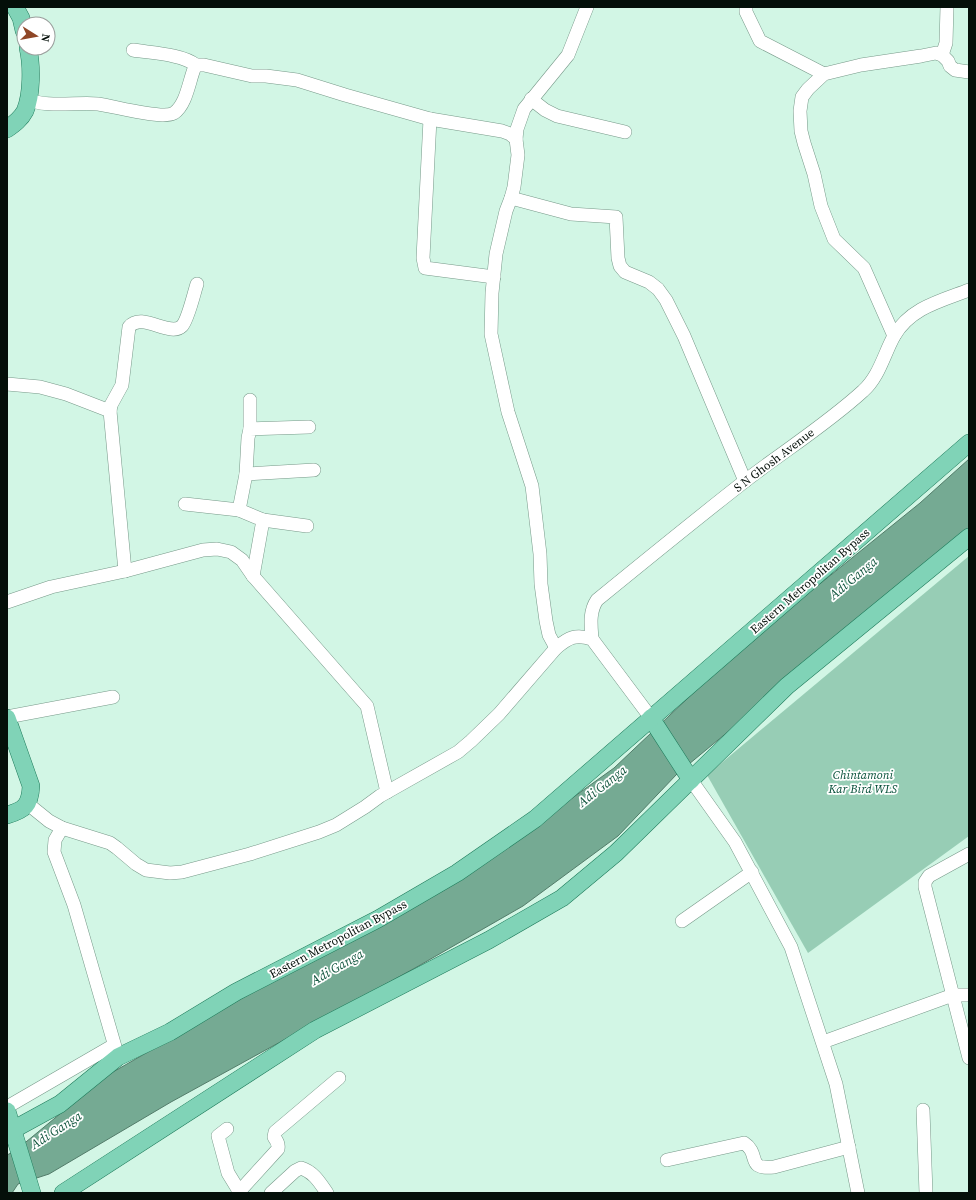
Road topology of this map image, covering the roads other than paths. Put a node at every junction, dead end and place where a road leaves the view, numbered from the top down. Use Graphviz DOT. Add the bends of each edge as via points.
graph roads {
  1 [pos="15,7"];
  2 [pos="587,7"];
  3 [pos="746,7"];
  4 [pos="947,7"];
  5 [pos="20,16"];
  6 [pos="133,50"];
  7 [pos="942,55"];
  8 [pos="28,56"];
  9 [pos="196,65"];
  10 [pos="969,72"];
  11 [pos="824,74"];
  12 [pos="28,99"];
  13 [pos="531,99"];
  14 [pos="430,119"];
  15 [pos="7,129"];
  16 [pos="625,132"];
  17 [pos="516,139"];
  18 [pos="511,198"];
  19 [pos="494,277"];
  20 [pos="197,284"];
  21 [pos="969,290"];
  22 [pos="894,336"];
  23 [pos="7,384"];
  24 [pos="250,400"];
  25 [pos="110,411"];
  26 [pos="309,427"];
  27 [pos="250,429"];
  28 [pos="969,442"];
  29 [pos="314,470"];
  30 [pos="246,474"];
  31 [pos="745,481"];
  32 [pos="185,504"];
  33 [pos="239,510"];
  34 [pos="263,520"];
  35 [pos="307,526"];
  36 [pos="969,537"];
  37 [pos="125,571"];
  38 [pos="253,576"];
  39 [pos="7,602"];
  40 [pos="592,639"];
  41 [pos="556,648"];
  42 [pos="113,697"];
  43 [pos="7,718"];
  44 [pos="651,718"];
  45 [pos="692,780"];
  46 [pos="387,792"];
  47 [pos="28,804"];
  48 [pos="7,815"];
  49 [pos="62,828"];
  50 [pos="969,854"];
  51 [pos="752,872"];
  52 [pos="682,921"];
  53 [pos="953,995"];
  54 [pos="969,995"];
  55 [pos="823,1042"];
  56 [pos="116,1051"];
  57 [pos="969,1058"];
  58 [pos="339,1078"];
  59 [pos="7,1107"];
  60 [pos="923,1110"];
  61 [pos="7,1111"];
  62 [pos="227,1129"];
  63 [pos="10,1131"];
  64 [pos="849,1147"];
  65 [pos="667,1160"];
  66 [pos="31,1189"];
  67 [pos="238,1192"];
  68 [pos="63,1193"];
  69 [pos="271,1193"];
  70 [pos="327,1193"];
  71 [pos="858,1193"];
  72 [pos="926,1193"];
  1 -- 5 [label="main road"];
  2 -- 13 [label="street" via="568,55"];
  3 -- 11 [label="street" via="760,41"];
  4 -- 7 [label="street" via="946,43"];
  6 -- 9 [label="street" via="173,56"];
  7 -- 10 [label="street" via="955,70"];
  7 -- 11 [label="street" via="869,64"];
  8 -- 12 [label="main road"];
  9 -- 12 [label="street" via="182,103 172,114 150,114 99,104 45,104"];
  9 -- 14 [label="street" via="252,76 297,80"];
  11 -- 22 [label="street" via="802,97 800,111 803,137 821,206 834,239 864,268"];
  12 -- 15 [label="main road" via="24,111"];
  13 -- 16 [label="street" via="557,116"];
  13 -- 17 [label="street" via="520,118"];
  14 -- 17 [label="street" via="502,131"];
  14 -- 19 [label="street" via="424,268"];
  17 -- 18 [label="street" via="517,168"];
  18 -- 19 [label="street" via="500,233"];
  18 -- 31 [label="street" via="571,214 616,218 620,266 625,272 649,282 666,300 684,336"];
  19 -- 41 [label="street" via="491,334 508,412 532,486 546,621 549,635"];
  20 -- 25 [label="street" via="185,321 180,327 175,329 137,322 129,327 122,385"];
  21 -- 22 [label="street, S N Ghosh Avenue" via="922,308 906,319"];
  22 -- 31 [label="street, S N Ghosh Avenue" via="865,390"];
  23 -- 25 [label="street" via="40,387"];
  24 -- 27 [label="street"];
  25 -- 37 [label="street"];
  26 -- 27 [label="street"];
  27 -- 30 [label="street"];
  28 -- 44 [label="main road, Eastern Metropolitan Bypass"];
  29 -- 30 [label="street"];
  30 -- 33 [label="street"];
  31 -- 40 [label="street, S N Ghosh Avenue" via="597,600 591,613"];
  32 -- 33 [label="street"];
  33 -- 34 [label="street"];
  34 -- 35 [label="street"];
  34 -- 38 [label="street"];
  36 -- 45 [label="main road" via="787,686"];
  37 -- 38 [label="street" via="203,550 217,549 231,552 242,560"];
  37 -- 39 [label="street" via="51,587"];
  38 -- 46 [label="street" via="367,706"];
  40 -- 41 [label="street" via="576,636"];
  40 -- 44 [label="street"];
  41 -- 46 [label="street" via="500,714 471,741 446,760"];
  42 -- 43 [label="street"];
  43 -- 47 [label="main road" via="31,786"];
  44 -- 45 [label="main road"];
  44 -- 56 [label="main road, Eastern Metropolitan Bypass" via="535,819 457,873 378,918 236,992 170,1032"];
  45 -- 51 [label="street" via="736,842"];
  45 -- 68 [label="main road" via="616,853 562,898 489,940 315,1030"];
  46 -- 49 [label="street" via="336,825 319,832 182,872 146,870 110,843"];
  47 -- 48 [label="main road" via="19,811"];
  47 -- 49 [label="street"];
  49 -- 56 [label="street" via="55,840 54,852 74,905"];
  50 -- 53 [label="street" via="929,876 925,882"];
  51 -- 52 [label="street"];
  51 -- 55 [label="street" via="791,948"];
  53 -- 54 [label="street"];
  53 -- 55 [label="street"];
  53 -- 57 [label="street"];
  55 -- 64 [label="street" via="836,1084"];
  56 -- 59 [label="street"];
  56 -- 63 [label="main road, Eastern Metropolitan Bypass" via="60,1104"];
  58 -- 67 [label="street" via="275,1132 278,1149"];
  60 -- 72 [label="street"];
  61 -- 63 [label="main road"];
  62 -- 67 [label="street" via="218,1136 228,1173"];
  63 -- 66 [label="main road" via="18,1146"];
  64 -- 65 [label="street" via="763,1168 756,1164 750,1147 744,1143"];
  64 -- 71 [label="street"];
  69 -- 70 [label="street" via="301,1168 308,1170"];
}
